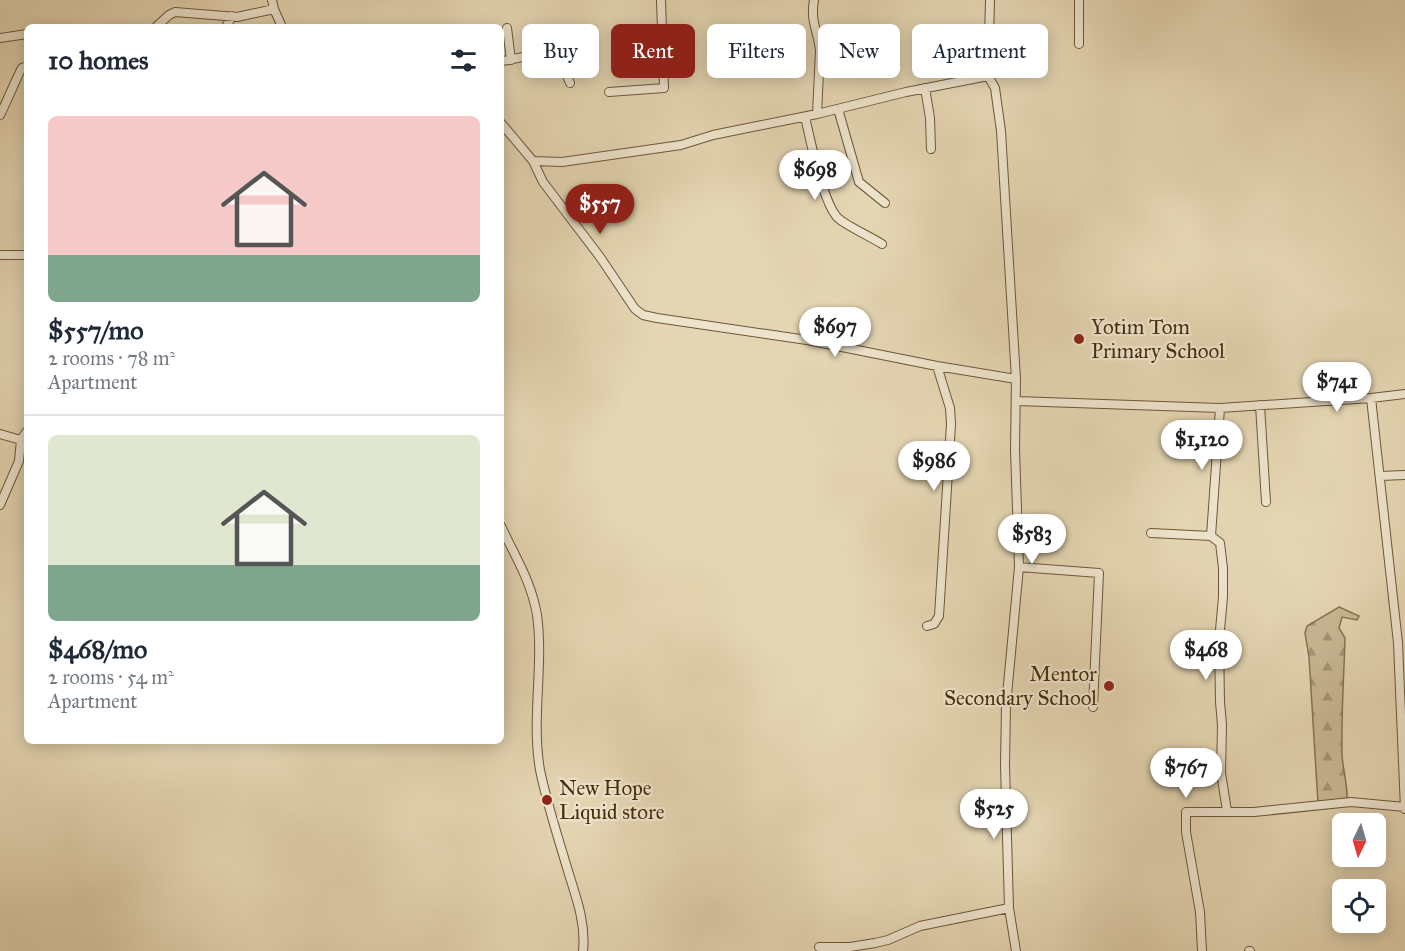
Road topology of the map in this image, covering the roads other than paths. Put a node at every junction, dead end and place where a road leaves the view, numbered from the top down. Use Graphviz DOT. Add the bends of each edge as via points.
graph roads {
  1 [pos="661,0"];
  2 [pos="814,0"];
  3 [pos="990,0"];
  4 [pos="1078,0"];
  5 [pos="273,5"];
  6 [pos="232,16"];
  7 [pos="159,24"];
  8 [pos="228,24"];
  9 [pos="281,24"];
  10 [pos="989,24"];
  11 [pos="507,28"];
  12 [pos="24,34"];
  13 [pos="0,38"];
  14 [pos="1079,44"];
  15 [pos="511,60"];
  16 [pos="504,61"];
  17 [pos="24,68"];
  18 [pos="978,78"];
  19 [pos="989,78"];
  20 [pos="570,83"];
  21 [pos="925,88"];
  22 [pos="609,92"];
  23 [pos="838,109"];
  24 [pos="817,114"];
  25 [pos="0,115"];
  26 [pos="805,117"];
  27 [pos="504,127"];
  28 [pos="931,149"];
  29 [pos="533,161"];
  30 [pos="885,203"];
  31 [pos="882,244"];
  32 [pos="0,255"];
  33 [pos="24,255"];
  34 [pos="937,366"];
  35 [pos="1016,379"];
  36 [pos="1405,393"];
  37 [pos="1371,398"];
  38 [pos="1016,401"];
  39 [pos="1260,405"];
  40 [pos="1220,408"];
  41 [pos="0,434"];
  42 [pos="24,435"];
  43 [pos="21,440"];
  44 [pos="1380,476"];
  45 [pos="1405,476"];
  46 [pos="1266,502"];
  47 [pos="0,505"];
  48 [pos="504,532"];
  49 [pos="1151,533"];
  50 [pos="1211,536"];
  51 [pos="1019,567"];
  52 [pos="927,626"];
  53 [pos="1093,707"];
  54 [pos="1405,808"];
  55 [pos="1227,812"];
  56 [pos="1009,908"];
  57 [pos="819,947"];
  58 [pos="583,951"];
  59 [pos="1016,951"];
  60 [pos="1202,951"];
  1 -- 22 [label="street" via="664,88"];
  2 -- 24 [label="street" via="813,25 820,51"];
  3 -- 10 [label="street"];
  4 -- 14 [label="street"];
  5 -- 6 [label="street"];
  5 -- 9 [label="street"];
  6 -- 7 [label="street" via="175,12"];
  6 -- 8 [label="street"];
  11 -- 15 [label="street"];
  12 -- 13 [label="street"];
  15 -- 16 [label="street"];
  15 -- 20 [label="street" via="534,54 549,57 564,70"];
  17 -- 25 [label="street"];
  18 -- 21 [label="street"];
  19 -- 35 [label="street" via="995,88 1001,131"];
  21 -- 23 [label="street"];
  21 -- 28 [label="street"];
  23 -- 24 [label="street"];
  23 -- 30 [label="street" via="859,182"];
  24 -- 26 [label="street"];
  26 -- 29 [label="street" via="657,149 562,162"];
  26 -- 31 [label="street" via="833,211 843,222"];
  27 -- 29 [label="street"];
  29 -- 34 [label="street" via="543,183 638,313"];
  32 -- 33 [label="street"];
  34 -- 35 [label="street"];
  34 -- 52 [label="street" via="951,424 939,616"];
  35 -- 38 [label="street"];
  36 -- 37 [label="street"];
  37 -- 39 [label="street"];
  37 -- 44 [label="street"];
  38 -- 40 [label="street"];
  38 -- 51 [label="street"];
  39 -- 40 [label="street"];
  39 -- 46 [label="street"];
  40 -- 50 [label="street"];
  41 -- 43 [label="street"];
  42 -- 43 [label="street"];
  43 -- 47 [label="street" via="20,461"];
  44 -- 45 [label="street"];
  44 -- 54 [label="street" via="1398,643"];
  48 -- 58 [label="street" via="527,576 536,613 540,766 546,800 580,911"];
  49 -- 50 [label="street"];
  50 -- 55 [label="street" via="1220,543 1223,568 1219,640 1221,773"];
  51 -- 53 [label="street" via="1099,573"];
  51 -- 56 [label="street" via="1005,726"];
  54 -- 55 [label="street" via="1352,802"];
  55 -- 60 [label="street" via="1186,814"];
  56 -- 57 [label="street" via="920,926 875,943"];
  56 -- 59 [label="street"];
}
